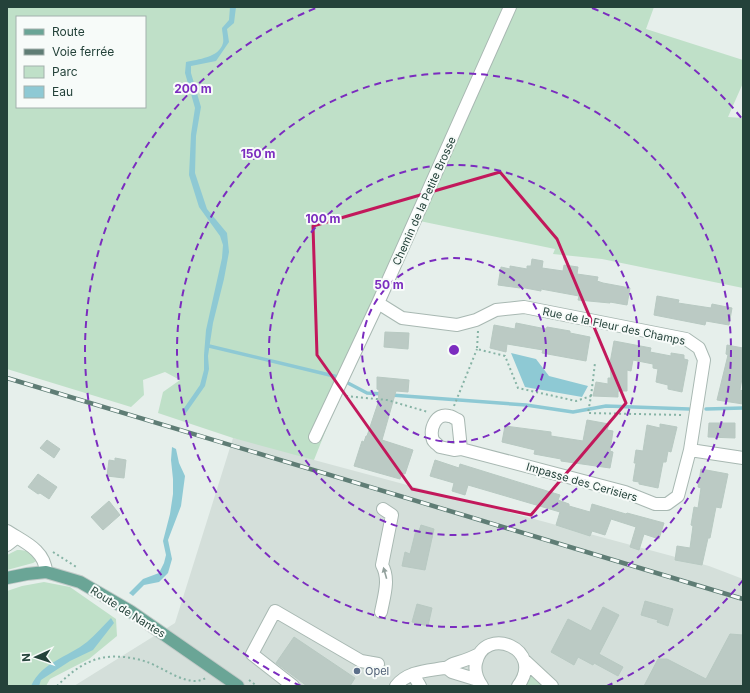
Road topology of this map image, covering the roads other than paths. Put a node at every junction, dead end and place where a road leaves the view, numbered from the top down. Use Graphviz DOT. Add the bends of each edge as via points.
graph roads {
  1 [pos="510,7"];
  2 [pos="378,303"];
  3 [pos="316,437"];
  4 [pos="461,449"];
  5 [pos="690,450"];
  6 [pos="743,458"];
  7 [pos="383,509"];
  8 [pos="10,538"];
  9 [pos="46,572"];
  10 [pos="7,578"];
  11 [pos="381,612"];
  12 [pos="479,654"];
  13 [pos="524,660"];
  14 [pos="378,664"];
  15 [pos="446,668"];
  16 [pos="413,674"];
  17 [pos="480,683"];
  18 [pos="238,686"];
  19 [pos="293,686"];
  20 [pos="396,686"];
  21 [pos="420,686"];
  22 [pos="518,686"];
  23 [pos="552,686"];
  1 -- 2 [label="street, Chemin de la Petite Brosse"];
  2 -- 3 [label="street, Chemin de la Petite Brosse"];
  2 -- 5 [label="street, Rue de la Fleur des Champs" via="402,318 434,323 456,325 476,320 496,310 524,307 686,339 699,348 704,360"];
  4 -- 4 [label="street, Impasse des Cerisiers" via="440,447 433,440 432,426 438,417 444,415 458,420"];
  4 -- 5 [label="street, Impasse des Cerisiers" via="625,492 655,504 667,504 678,496"];
  5 -- 6 [label="street"];
  11 -- 7 [label="street, one-way" via="386,580 386,572 382,565 392,515"];
  8 -- 9 [label="street" via="38,551 46,564"];
  9 -- 10 [label="main road, Route de Nantes"];
  9 -- 18 [label="main road, Route de Nantes" via="80,582 136,615"];
  12 -- 13 [label="street" via="496,643 503,643 516,649"];
  12 -- 15 [label="street"];
  12 -- 17 [label="street" via="475,667"];
  13 -- 22 [label="street" via="526,670"];
  13 -- 23 [label="street"];
  14 -- 19 [label="street" via="361,661 275,612 252,654"];
  15 -- 16 [label="street"];
  15 -- 17 [label="street"];
  16 -- 20 [label="street"];
  16 -- 21 [label="street"];
}
